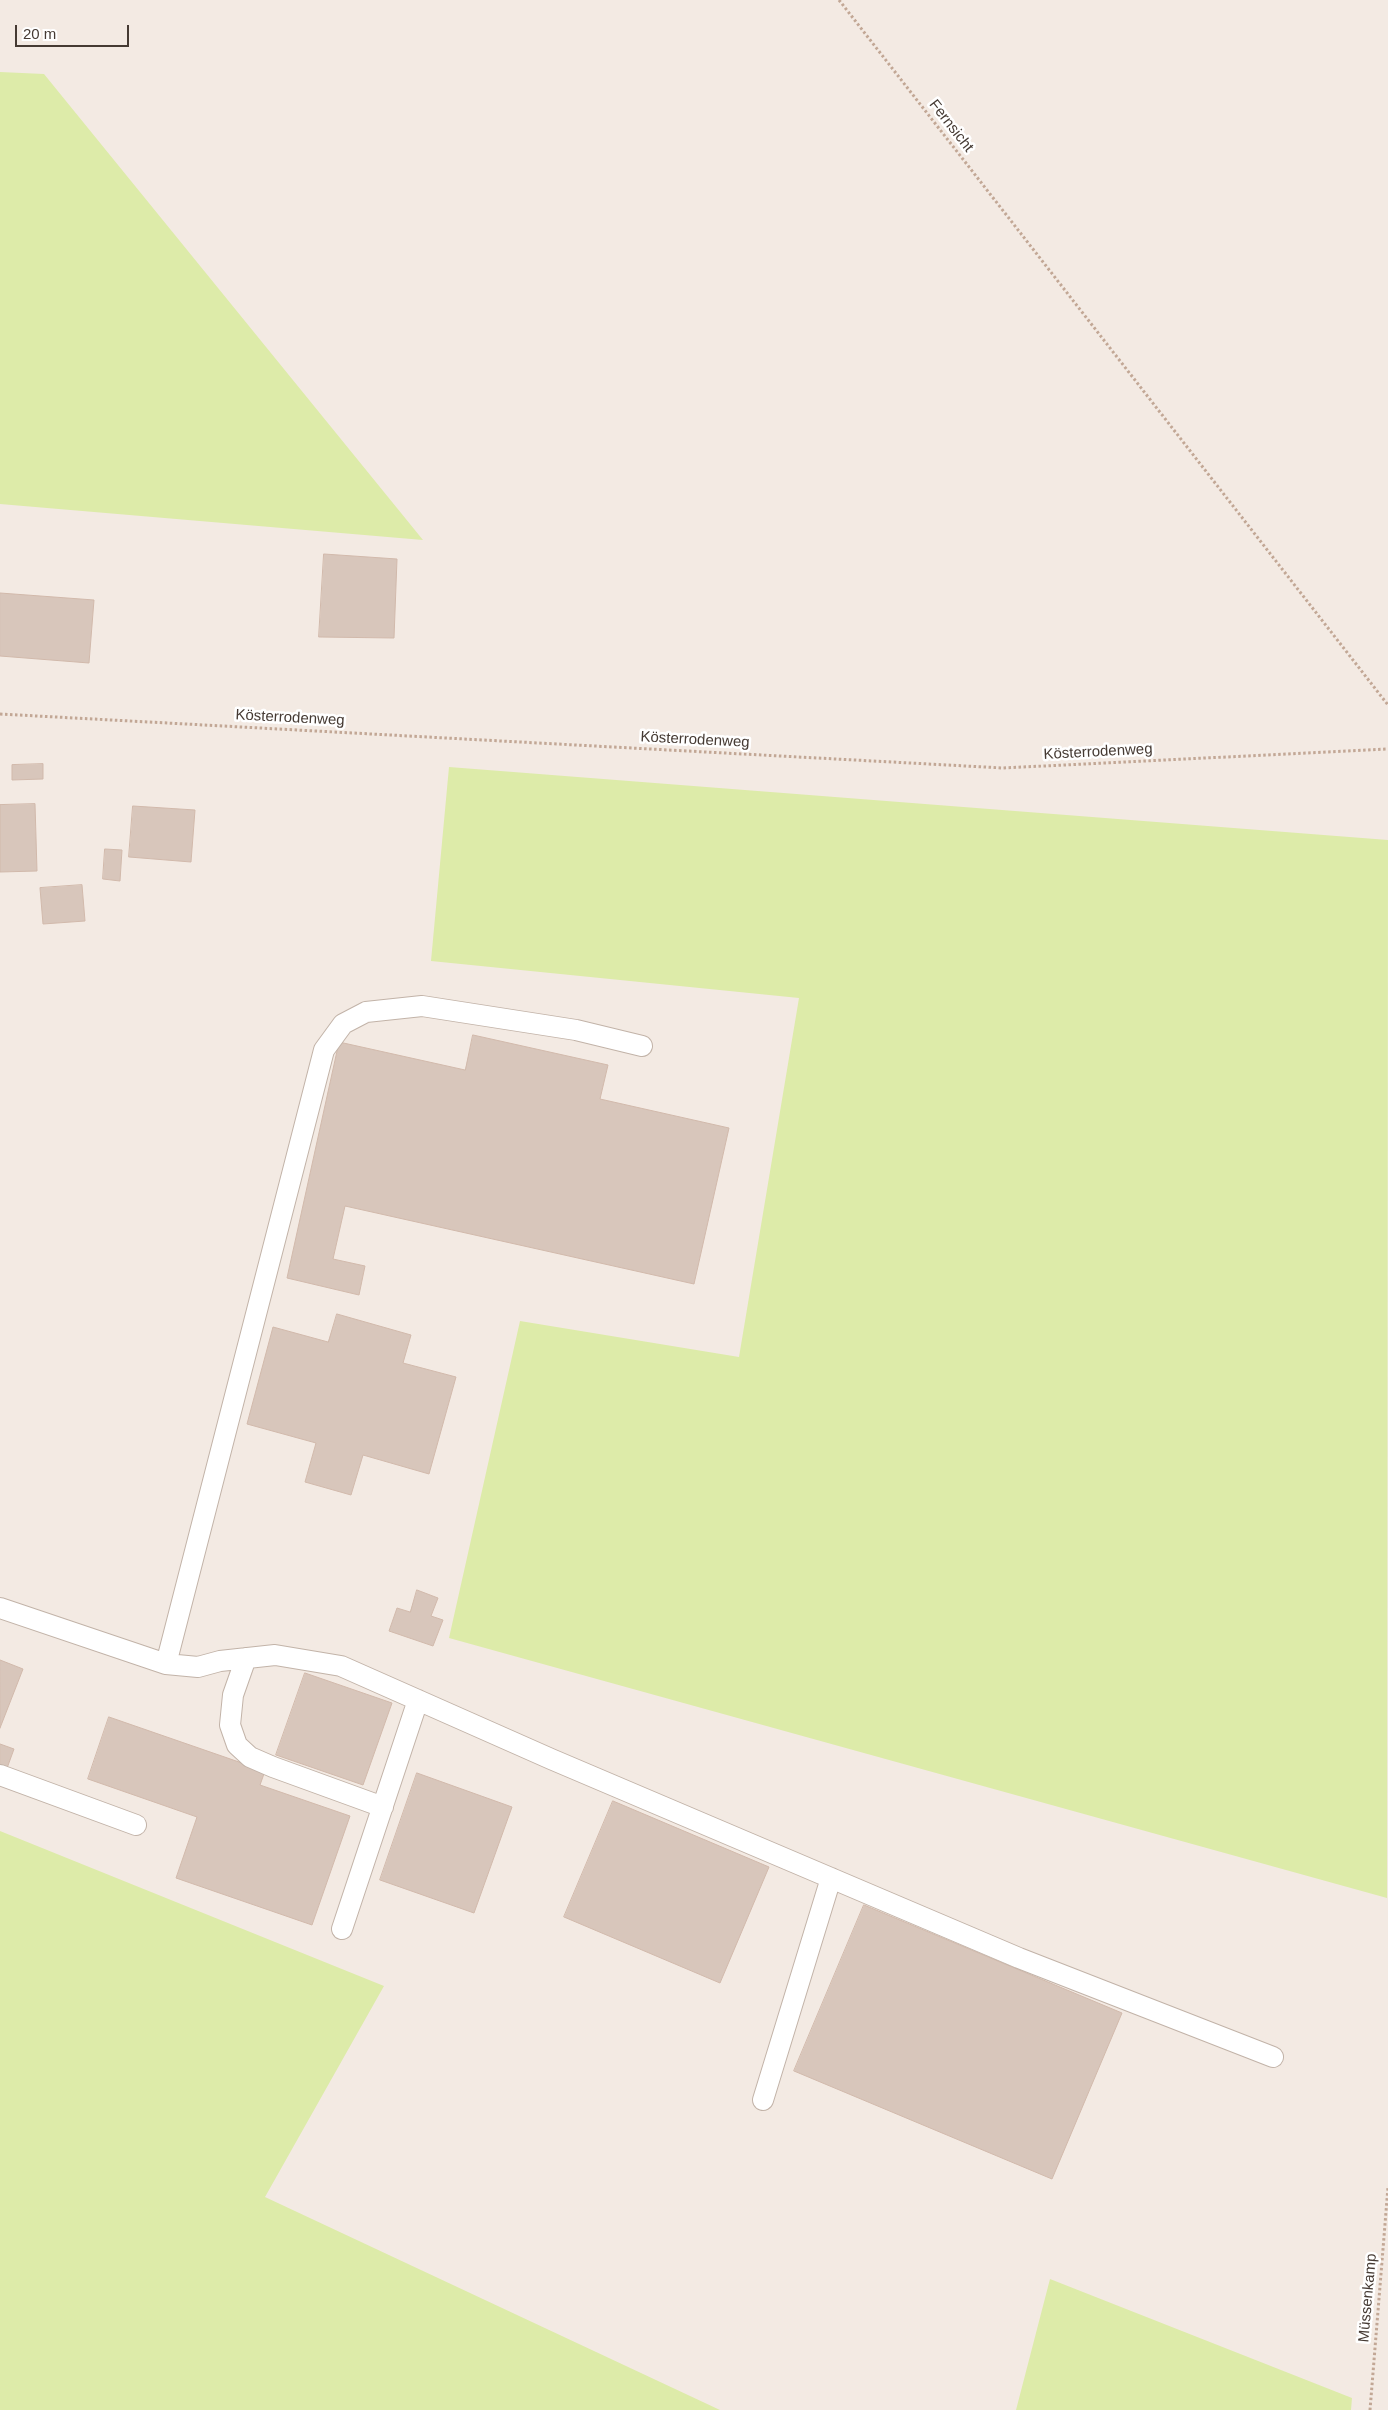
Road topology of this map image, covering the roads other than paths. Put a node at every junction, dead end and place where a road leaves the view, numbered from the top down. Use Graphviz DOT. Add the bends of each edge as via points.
graph roads {
  1 [pos="642,1046"];
  2 [pos="0,1608"];
  3 [pos="246,1658"];
  4 [pos="166,1664"];
  5 [pos="418,1700"];
  6 [pos="0,1775"];
  7 [pos="383,1807"];
  8 [pos="136,1825"];
  9 [pos="831,1878"];
  10 [pos="342,1929"];
  11 [pos="1274,2057"];
  12 [pos="763,2100"];
  1 -- 4 [label="lane" via="576,1030 422,1006 366,1012 343,1024 324,1050"];
  2 -- 4 [label="lane"];
  3 -- 4 [label="lane" via="198,1667"];
  3 -- 5 [label="lane" via="275,1656 341,1666"];
  3 -- 7 [label="lane" via="233,1695 230,1725 237,1745 250,1757 273,1767"];
  5 -- 7 [label="lane"];
  5 -- 9 [label="lane"];
  6 -- 8 [label="lane"];
  7 -- 10 [label="lane"];
  9 -- 11 [label="lane" via="1019,1958"];
  9 -- 12 [label="lane"];
}
